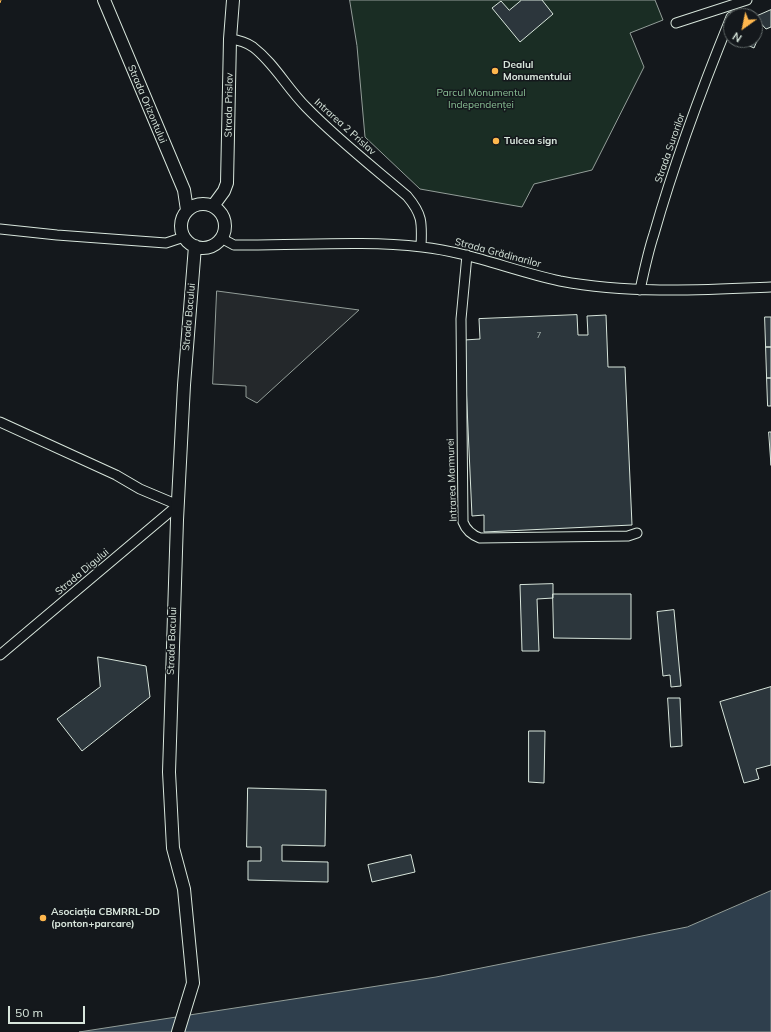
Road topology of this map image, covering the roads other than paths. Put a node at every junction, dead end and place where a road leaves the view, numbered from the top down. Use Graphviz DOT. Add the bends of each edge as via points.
graph roads {
  1 [pos="104,0"];
  2 [pos="233,0"];
  3 [pos="747,0"];
  4 [pos="736,3"];
  5 [pos="734,8"];
  6 [pos="676,23"];
  7 [pos="723,36"];
  8 [pos="230,39"];
  9 [pos="214,206"];
  10 [pos="187,210"];
  11 [pos="0,229"];
  12 [pos="184,237"];
  13 [pos="221,238"];
  14 [pos="195,246"];
  15 [pos="421,247"];
  16 [pos="467,255"];
  17 [pos="771,287"];
  18 [pos="640,290"];
  19 [pos="0,422"];
  20 [pos="178,505"];
  21 [pos="637,533"];
  22 [pos="0,655"];
  23 [pos="178,1032"];
  1 -- 10 [label="street, Strada Orizontului" via="184,190"];
  2 -- 8 [label="street, Strada Prislav"];
  3 -- 4 [label="street"];
  4 -- 5 [label="street, Strada Surorilor"];
  4 -- 6 [label="street"];
  7 -- 18 [label="street, Strada Surorilor" via="653,235"];
  8 -- 9 [label="street, Strada Prislav" via="227,183"];
  8 -- 15 [label="street, Intrarea 2 Prislav" via="239,40 252,47 315,116 407,196 415,206 422,224"];
  9 -- 10 [label="street" via="200,204"];
  9 -- 13 [label="street" via="223,217 224,231"];
  10 -- 12 [label="street" via="181,223"];
  11 -- 12 [label="street" via="166,243"];
  12 -- 14 [label="street"];
  13 -- 14 [label="street" via="209,246"];
  13 -- 15 [label="street, Strada Grădinarilor" via="234,245 376,244"];
  14 -- 20 [label="street, Strada Bacului"];
  15 -- 16 [label="street, Strada Grădinarilor"];
  16 -- 18 [label="street, Strada Grădinarilor" via="558,280 590,286"];
  16 -- 21 [label="street, Intrarea Marmurei" via="461,319 463,522 466,528 480,538 628,536"];
  17 -- 18 [label="street, Strada Grădinarilor"];
  19 -- 20 [label="street"];
  20 -- 22 [label="street, Strada Digului"];
  20 -- 23 [label="street, Strada Bacului" via="169,772 173,848 184,889 193,983"];
}
